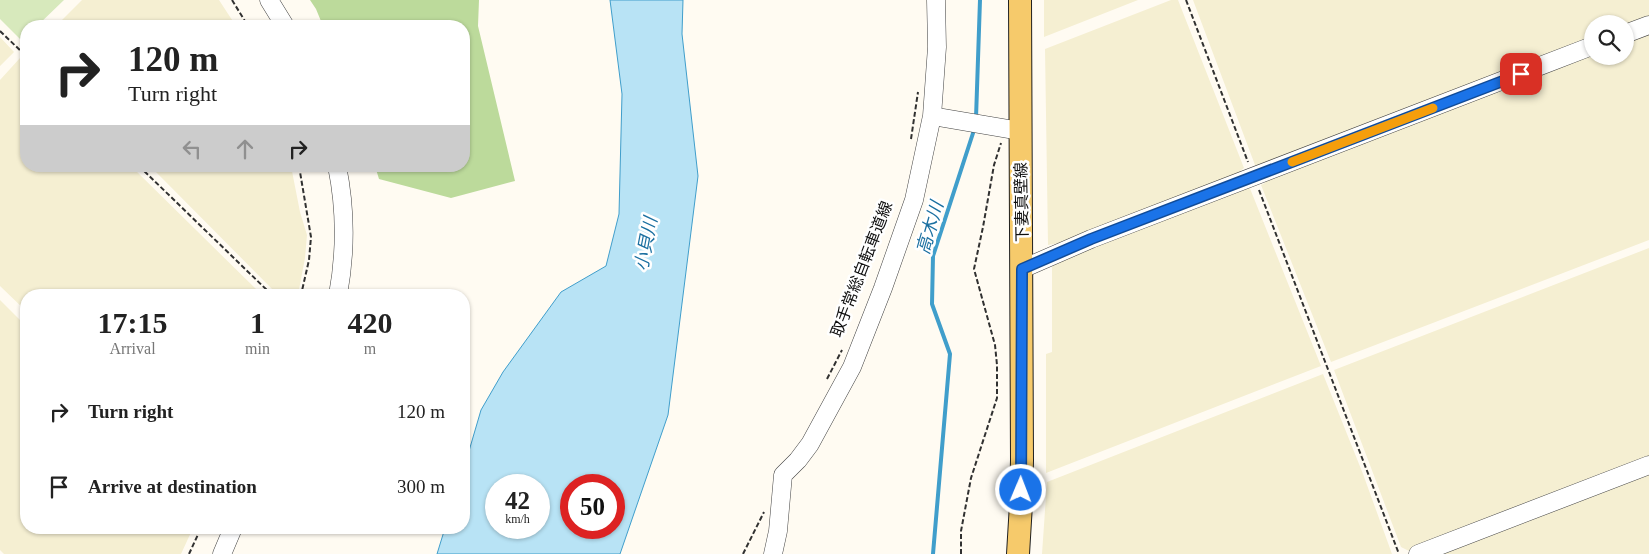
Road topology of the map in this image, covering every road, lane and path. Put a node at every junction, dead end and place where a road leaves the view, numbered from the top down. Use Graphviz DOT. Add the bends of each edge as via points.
graph roads {
  1 [pos="232,0"];
  2 [pos="269,0"];
  3 [pos="936,0"];
  4 [pos="1020,0"];
  5 [pos="1186,0"];
  6 [pos="244,20"];
  7 [pos="281,20"];
  8 [pos="1649,24"];
  9 [pos="1634,30"];
  10 [pos="0,31"];
  11 [pos="1584,49"];
  12 [pos="20,50"];
  13 [pos="919,88"];
  14 [pos="932,116"];
  15 [pos="1012,129"];
  16 [pos="910,143"];
  17 [pos="145,172"];
  18 [pos="301,172"];
  19 [pos="338,172"];
  20 [pos="1253,176"];
  21 [pos="1022,269"];
  22 [pos="266,289"];
  23 [pos="302,289"];
  24 [pos="339,289"];
  25 [pos="843,348"];
  26 [pos="826,382"];
  27 [pos="1649,465"];
  28 [pos="765,510"];
  29 [pos="198,534"];
  30 [pos="231,534"];
  31 [pos="188,554"];
  32 [pos="222,554"];
  33 [pos="743,554"];
  34 [pos="773,554"];
  35 [pos="961,554"];
  36 [pos="1018,554"];
  37 [pos="1399,554"];
  38 [pos="1418,554"];
  1 -- 6 [label="path"];
  2 -- 7 [label="street"];
  3 -- 14 [label="street"];
  4 -- 15 [label="main road, 下妻真壁線"];
  5 -- 20 [label="path"];
  8 -- 9 [label="street"];
  10 -- 12 [label="path"];
  11 -- 20 [label="street"];
  13 -- 16 [label="path"];
  14 -- 15 [label="street"];
  14 -- 34 [label="street" via="914,200 852,366 810,444 783,475"];
  15 -- 21 [label="main road, 下妻真壁線"];
  15 -- 35 [label="path" via="998,146 974,268 995,345 997,398 971,478 961,531"];
  17 -- 22 [label="path"];
  18 -- 23 [label="path" via="311,237"];
  19 -- 24 [label="street" via="345,243"];
  20 -- 21 [label="street"];
  20 -- 37 [label="path"];
  21 -- 36 [label="main road, 下妻真壁線" via="1022,460"];
  25 -- 26 [label="path, 取手常総自転車道線"];
  27 -- 38 [label="street"];
  28 -- 33 [label="path"];
  29 -- 31 [label="path"];
  30 -- 32 [label="street"];
}
